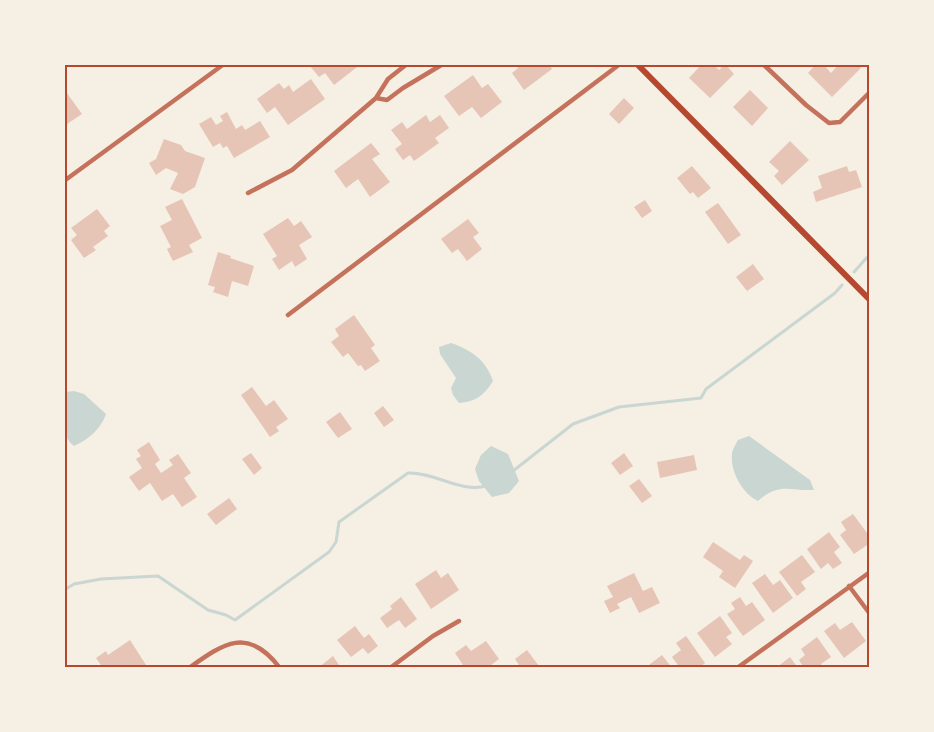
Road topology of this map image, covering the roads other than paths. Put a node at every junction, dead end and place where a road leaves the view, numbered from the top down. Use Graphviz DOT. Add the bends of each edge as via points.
graph roads {
  1 [pos="224,64"];
  2 [pos="407,64"];
  3 [pos="620,64"];
  4 [pos="637,64"];
  5 [pos="764,64"];
  6 [pos="442,65"];
  7 [pos="870,92"];
  8 [pos="376,98"];
  9 [pos="64,181"];
  10 [pos="248,193"];
  11 [pos="870,300"];
  12 [pos="288,315"];
  13 [pos="870,572"];
  14 [pos="849,586"];
  15 [pos="870,614"];
  16 [pos="459,621"];
  17 [pos="189,668"];
  18 [pos="280,668"];
  19 [pos="390,668"];
  20 [pos="737,668"];
  1 -- 9 [label="street"];
  2 -- 8 [label="street" via="388,79"];
  3 -- 12 [label="street"];
  4 -- 11 [label="main road"];
  5 -- 7 [label="street" via="830,123 840,122"];
  6 -- 8 [label="street" via="387,100"];
  8 -- 10 [label="street" via="291,170"];
  13 -- 14 [label="street"];
  14 -- 15 [label="street"];
  14 -- 20 [label="street"];
  16 -- 19 [label="street"];
  17 -- 18 [label="street" via="234,642 261,649"];
}
